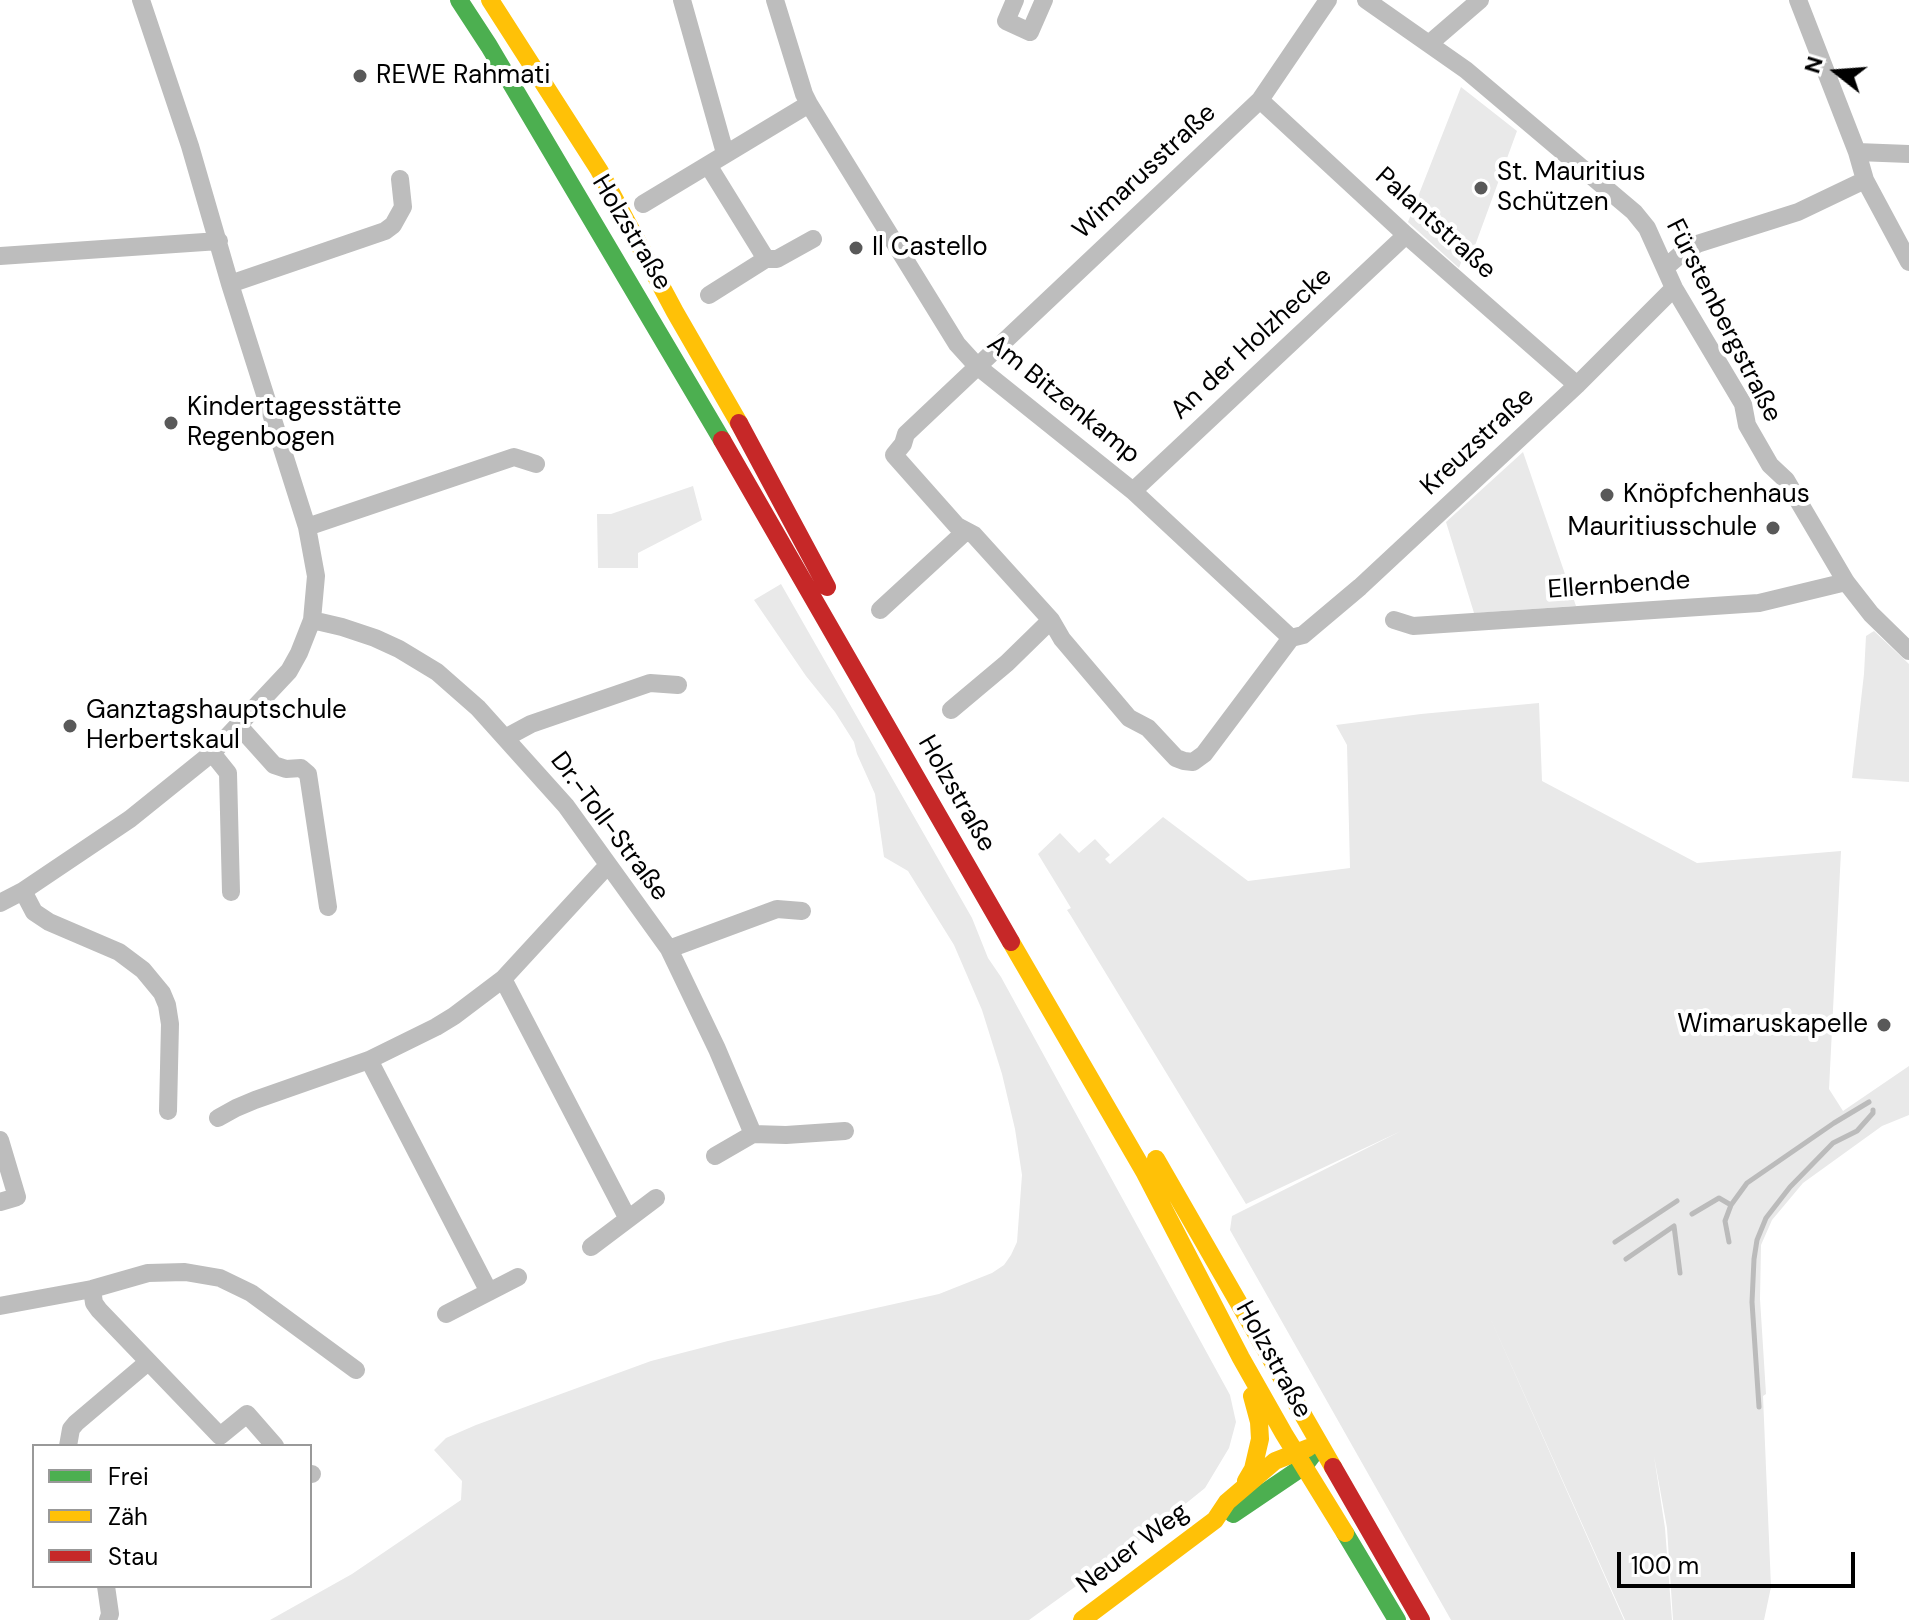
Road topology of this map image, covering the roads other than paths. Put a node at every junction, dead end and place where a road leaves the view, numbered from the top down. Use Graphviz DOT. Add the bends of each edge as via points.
graph roads {
  1 [pos="141,0"];
  2 [pos="459,0"];
  3 [pos="490,0"];
  4 [pos="682,0"];
  5 [pos="775,0"];
  6 [pos="1015,0"];
  7 [pos="1044,0"];
  8 [pos="1328,0"];
  9 [pos="1366,0"];
  10 [pos="1480,0"];
  11 [pos="1798,0"];
  12 [pos="1430,43"];
  13 [pos="1260,100"];
  14 [pos="809,104"];
  15 [pos="1857,152"];
  16 [pos="725,153"];
  17 [pos="1909,154"];
  18 [pos="708,165"];
  19 [pos="400,179"];
  20 [pos="1865,180"];
  21 [pos="643,204"];
  22 [pos="1406,235"];
  23 [pos="813,239"];
  24 [pos="219,241"];
  25 [pos="0,256"];
  26 [pos="766,259"];
  27 [pos="1909,262"];
  28 [pos="1666,267"];
  29 [pos="230,284"];
  30 [pos="1674,288"];
  31 [pos="709,295"];
  32 [pos="977,366"];
  33 [pos="1577,385"];
  34 [pos="536,464"];
  35 [pos="1133,491"];
  36 [pos="307,527"];
  37 [pos="966,531"];
  38 [pos="1846,582"];
  39 [pos="880,610"];
  40 [pos="312,620"];
  41 [pos="1051,620"];
  42 [pos="1394,620"];
  43 [pos="1291,638"];
  44 [pos="1909,651"];
  45 [pos="678,685"];
  46 [pos="951,710"];
  47 [pos="239,726"];
  48 [pos="505,738"];
  49 [pos="212,753"];
  50 [pos="608,865"];
  51 [pos="23,891"];
  52 [pos="231,892"];
  53 [pos="0,903"];
  54 [pos="328,907"];
  55 [pos="802,911"];
  56 [pos="669,949"];
  57 [pos="503,979"];
  58 [pos="369,1060"];
  59 [pos="168,1111"];
  60 [pos="218,1118"];
  61 [pos="845,1131"];
  62 [pos="753,1134"];
  63 [pos="0,1140"];
  64 [pos="715,1156"];
  65 [pos="656,1198"];
  66 [pos="0,1202"];
  67 [pos="628,1219"];
  68 [pos="591,1247"];
  69 [pos="518,1277"];
  70 [pos="92,1289"];
  71 [pos="489,1292"];
  72 [pos="0,1306"];
  73 [pos="446,1314"];
  74 [pos="1241,1358"];
  75 [pos="148,1362"];
  76 [pos="356,1370"];
  77 [pos="68,1444"];
  78 [pos="273,1444"];
  79 [pos="1319,1444"];
  80 [pos="1299,1459"];
  81 [pos="1242,1488"];
  82 [pos="1260,1497"];
  83 [pos="1335,1515"];
  84 [pos="1215,1520"];
  85 [pos="106,1588"];
  86 [pos="108,1620"];
  87 [pos="1082,1620"];
  88 [pos="1397,1620"];
  89 [pos="1421,1620"];
  1 -- 24 [label="street"];
  2 -- 74 [label="main road, Holzstraße" via="663,338 1129,1146"];
  3 -- 79 [label="main road, Holzstraße" via="599,170 828,590"];
  4 -- 16 [label="street"];
  5 -- 14 [label="street, Am Bitzenkamp"];
  6 -- 7 [label="street" via="1006,21 1030,32"];
  8 -- 13 [label="street, Wimarusstraße"];
  9 -- 12 [label="street, Fürstenbergstraße"];
  10 -- 12 [label="street"];
  11 -- 15 [label="street"];
  12 -- 28 [label="street, Fürstenbergstraße" via="1634,212"];
  13 -- 22 [label="street, Palantstraße"];
  13 -- 32 [label="street, Wimarusstraße"];
  14 -- 16 [label="street"];
  14 -- 32 [label="street, Am Bitzenkamp" via="957,344"];
  15 -- 17 [label="street"];
  15 -- 20 [label="street"];
  16 -- 18 [label="street"];
  18 -- 21 [label="street"];
  18 -- 26 [label="street"];
  19 -- 29 [label="street" via="403,207 385,231"];
  20 -- 27 [label="street"];
  20 -- 28 [label="street" via="1798,212 1697,244"];
  22 -- 33 [label="street, Palantstraße"];
  22 -- 35 [label="street, An der Holzhecke"];
  23 -- 26 [label="street" via="777,259"];
  24 -- 25 [label="street"];
  24 -- 29 [label="street"];
  26 -- 31 [label="street"];
  28 -- 30 [label="street, Fürstenbergstraße"];
  29 -- 36 [label="street"];
  30 -- 33 [label="street, Kreuzstraße"];
  30 -- 38 [label="street, Fürstenbergstraße" via="1743,404 1758,445 1786,480"];
  32 -- 35 [label="street, Am Bitzenkamp"];
  32 -- 37 [label="street, Wimarusstraße" via="906,434 894,455"];
  33 -- 43 [label="street, Kreuzstraße" via="1360,587 1303,635"];
  34 -- 36 [label="street" via="514,457"];
  35 -- 43 [label="street, Am Bitzenkamp"];
  36 -- 40 [label="street" via="316,576"];
  37 -- 39 [label="street"];
  37 -- 41 [label="street"];
  38 -- 42 [label="street, Ellernbende" via="1759,603 1413,626"];
  38 -- 44 [label="street, Fürstenbergstraße"];
  40 -- 47 [label="street" via="289,671"];
  40 -- 48 [label="street, Dr.-Toll-Straße" via="375,638 437,672"];
  41 -- 43 [label="street" via="1129,718 1148,728 1176,758 1193,762"];
  41 -- 46 [label="street"];
  45 -- 48 [label="street, Dr.-Toll-Straße" via="650,683"];
  47 -- 49 [label="street"];
  47 -- 54 [label="street" via="274,765 301,768 308,774"];
  48 -- 50 [label="street, Dr.-Toll-Straße" via="566,806"];
  49 -- 51 [label="street" via="130,819"];
  49 -- 52 [label="street" via="228,773"];
  50 -- 56 [label="street, Dr.-Toll-Straße"];
  50 -- 57 [label="street"];
  51 -- 53 [label="street"];
  51 -- 59 [label="street" via="34,912 119,952 162,993 170,1024"];
  55 -- 56 [label="street" via="777,909"];
  56 -- 62 [label="street, Dr.-Toll-Straße"];
  57 -- 58 [label="street" via="436,1027"];
  57 -- 67 [label="street"];
  58 -- 60 [label="street"];
  58 -- 71 [label="street"];
  61 -- 62 [label="street"];
  62 -- 64 [label="street"];
  63 -- 66 [label="street" via="17,1197"];
  65 -- 67 [label="street"];
  67 -- 68 [label="street"];
  69 -- 71 [label="street"];
  70 -- 72 [label="street"];
  70 -- 75 [label="street" via="99,1310"];
  70 -- 76 [label="street" via="148,1273 220,1278 251,1293"];
  71 -- 73 [label="street"];
  74 -- 80 [label="main road, Holzstraße"];
  74 -- 81 [label="main road" via="1260,1439"];
  75 -- 77 [label="street" via="76,1423"];
  75 -- 78 [label="street" via="220,1436 247,1414"];
  79 -- 80 [label="main road, Neuer Weg"];
  79 -- 89 [label="main road, Holzstraße"];
  80 -- 81 [label="main road, Neuer Weg" via="1275,1461"];
  80 -- 82 [label="main road, Neuer Weg"];
  80 -- 83 [label="main road, Holzstraße"];
  81 -- 84 [label="main road, Neuer Weg"];
  82 -- 83 [label="main road" via="1299,1498"];
  82 -- 84 [label="main road, Neuer Weg"];
  83 -- 88 [label="main road, Holzstraße"];
  84 -- 87 [label="main road, Neuer Weg"];
  85 -- 86 [label="street"];
}
